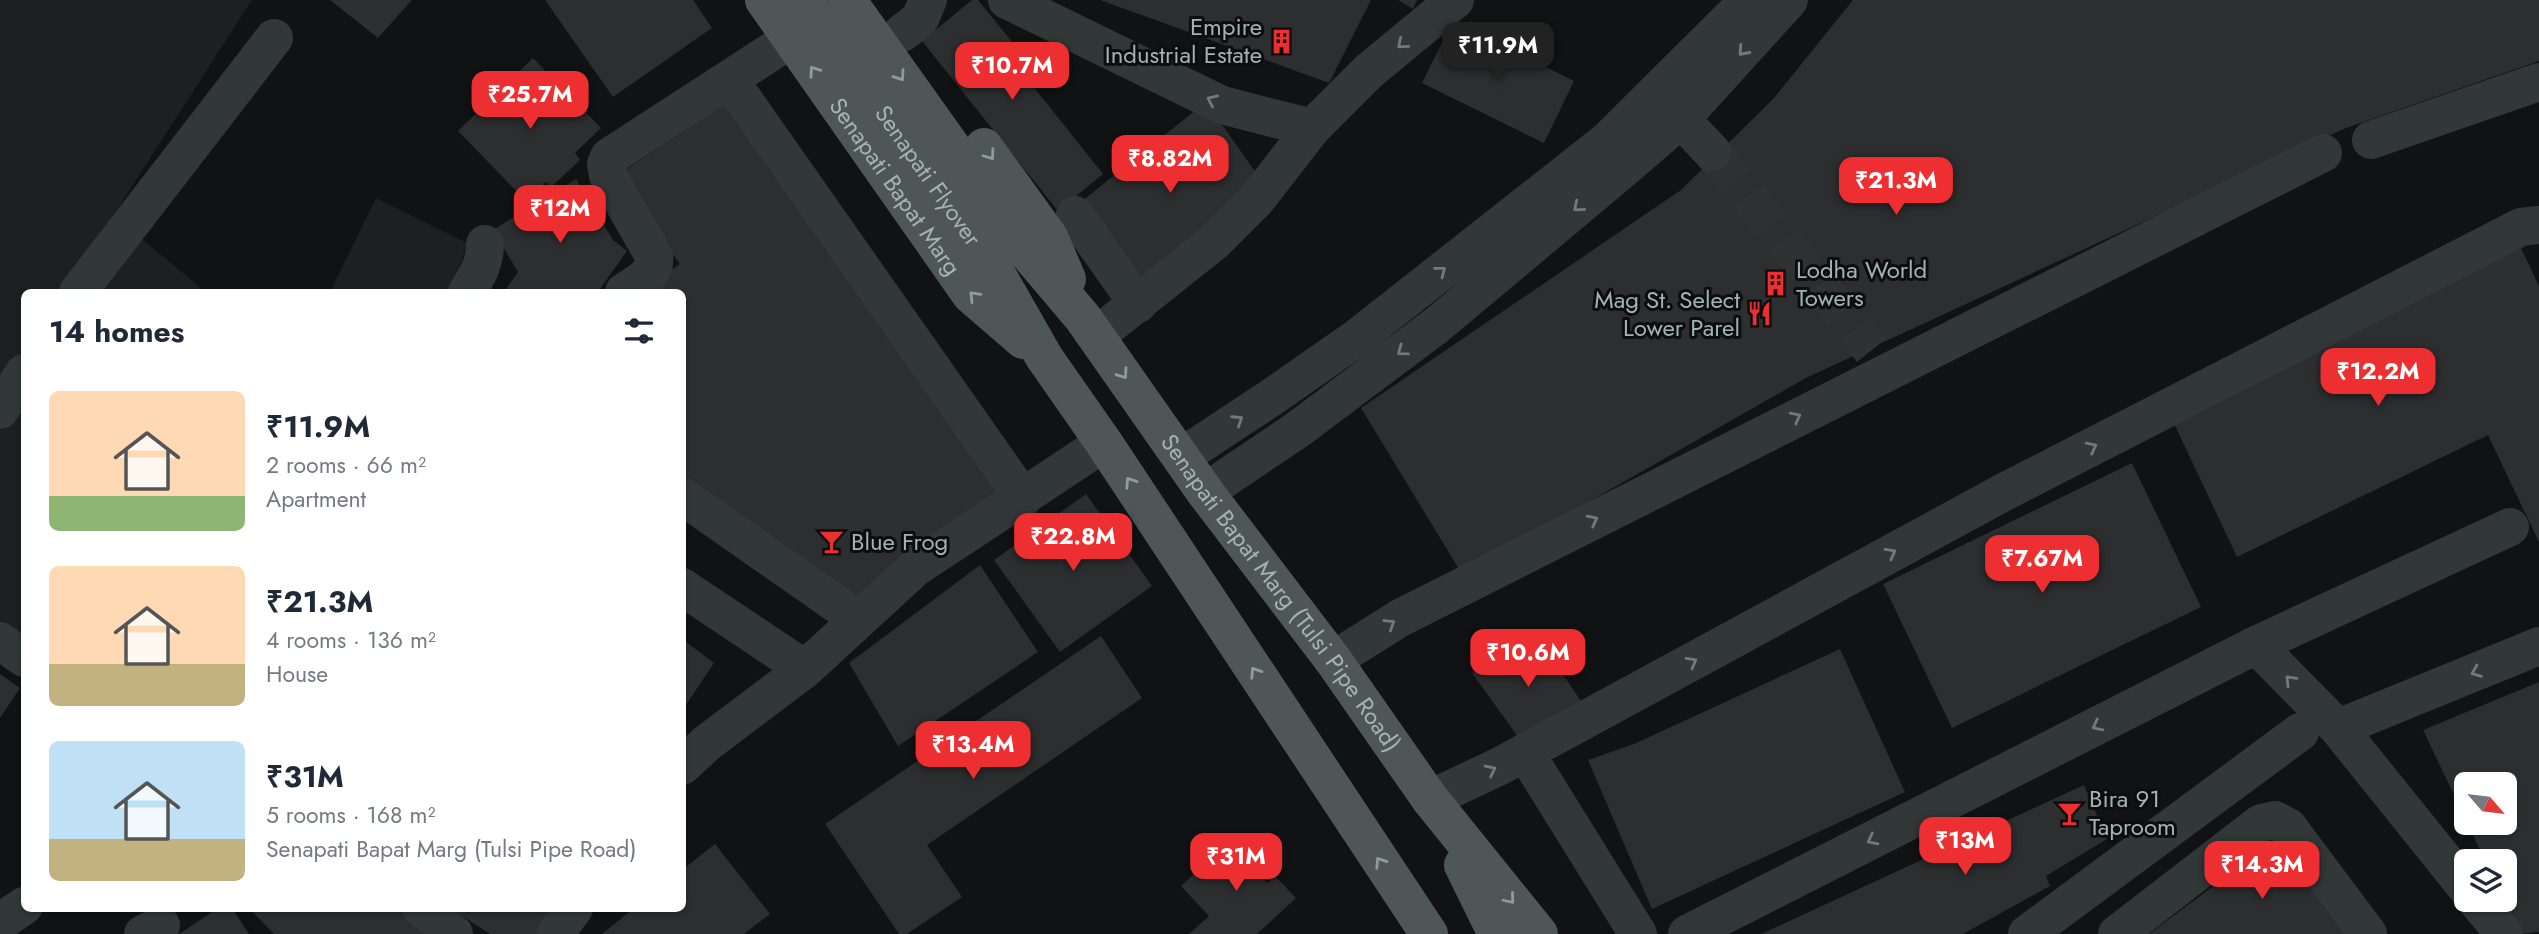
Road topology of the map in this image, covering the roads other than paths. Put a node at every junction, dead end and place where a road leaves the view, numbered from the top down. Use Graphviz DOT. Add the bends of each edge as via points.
graph roads {
  1 [pos="764,0"];
  2 [pos="804,0"];
  3 [pos="847,0"];
  4 [pos="879,0"];
  5 [pos="928,0"];
  6 [pos="1007,0"];
  7 [pos="1455,0"];
  8 [pos="1749,0"];
  9 [pos="1788,0"];
  10 [pos="902,33"];
  11 [pos="274,38"];
  12 [pos="791,40"];
  13 [pos="729,79"];
  14 [pos="2539,82"];
  15 [pos="1669,107"];
  16 [pos="1312,128"];
  17 [pos="2371,140"];
  18 [pos="1712,152"];
  19 [pos="1618,153"];
  20 [pos="2323,153"];
  21 [pos="1075,215"];
  22 [pos="2539,225"];
  23 [pos="485,244"];
  24 [pos="80,289"];
  25 [pos="469,289"];
  26 [pos="628,289"];
  27 [pos="1138,304"];
  28 [pos="1090,327"];
  29 [pos="1044,358"];
  30 [pos="21,378"];
  31 [pos="1275,395"];
  32 [pos="0,410"];
  33 [pos="1297,430"];
  34 [pos="1104,443"];
  35 [pos="1181,457"];
  36 [pos="1205,492"];
  37 [pos="1023,498"];
  38 [pos="686,499"];
  39 [pos="2510,527"];
  40 [pos="686,590"];
  41 [pos="858,619"];
  42 [pos="0,641"];
  43 [pos="2256,645"];
  44 [pos="2539,646"];
  45 [pos="21,657"];
  46 [pos="1332,660"];
  47 [pos="805,669"];
  48 [pos="2338,729"];
  49 [pos="2300,732"];
  50 [pos="1525,752"];
  51 [pos="686,762"];
  52 [pos="1430,799"];
  53 [pos="2454,872"];
  54 [pos="21,908"];
  55 [pos="426,912"];
  56 [pos="571,912"];
  57 [pos="2486,912"];
  58 [pos="0,922"];
  59 [pos="1423,926"];
  60 [pos="1496,929"];
  61 [pos="454,934"];
  62 [pos="555,934"];
  63 [pos="1453,934"];
  64 [pos="1539,934"];
  65 [pos="1639,934"];
  66 [pos="1687,934"];
  67 [pos="2027,934"];
  68 [pos="2117,934"];
  69 [pos="2368,934"];
  70 [pos="2504,934"];
  1 -- 12 [label="main road, Senapati Bapat Marg"];
  2 -- 29 [label="main road, Senapati Flyover" via="995,271"];
  3 -- 28 [label="main road, Senapati Flyover, one-way" via="1023,247"];
  4 -- 10 [label="main road"];
  5 -- 10 [label="street" via="920,19"];
  16 -- 6 [label="street, one-way" via="1222,105"];
  7 -- 16 [label="street, one-way" via="1369,71"];
  8 -- 15 [label="street"];
  9 -- 15 [label="street, one-way"];
  10 -- 28 [label="main road, one-way" via="1049,237"];
  11 -- 24 [label="street"];
  12 -- 13 [label="street"];
  29 -- 12 [label="main road, Senapati Bapat Marg, one-way" via="971,295"];
  13 -- 26 [label="street" via="609,157 608,176 656,266"];
  13 -- 37 [label="street"];
  14 -- 17 [label="street"];
  15 -- 18 [label="street"];
  15 -- 19 [label="street"];
  16 -- 27 [label="street" via="1256,200 1214,242"];
  31 -- 19 [label="street, one-way"];
  19 -- 33 [label="street, one-way" via="1437,324"];
  46 -- 20 [label="street, one-way" via="1399,618 1880,360"];
  21 -- 27 [label="street"];
  50 -- 22 [label="street, one-way" via="2029,479 2521,227"];
  23 -- 25 [label="street" via="481,269"];
  27 -- 28 [label="street"];
  28 -- 35 [label="main road, Senapati Bapat Marg (Tulsi Pipe Road), one-way"];
  29 -- 34 [label="main road"];
  30 -- 32 [label="street"];
  31 -- 33 [label="street"];
  35 -- 31 [label="street, one-way"];
  33 -- 36 [label="street"];
  34 -- 37 [label="street"];
  59 -- 34 [label="main road, one-way"];
  35 -- 36 [label="main road, Senapati Bapat Marg (Tulsi Pipe Road)"];
  36 -- 46 [label="main road, Senapati Bapat Marg (Tulsi Pipe Road)"];
  37 -- 41 [label="street" via="915,568"];
  38 -- 41 [label="street"];
  39 -- 43 [label="street"];
  40 -- 47 [label="street"];
  41 -- 47 [label="street"];
  42 -- 45 [label="street"];
  48 -- 43 [label="street, one-way"];
  43 -- 66 [label="street, one-way"];
  44 -- 48 [label="street, one-way"];
  46 -- 52 [label="main road, Senapati Bapat Marg (Tulsi Pipe Road)"];
  47 -- 51 [label="street"];
  48 -- 53 [label="street"];
  49 -- 67 [label="street"];
  52 -- 50 [label="street, one-way"];
  50 -- 65 [label="street"];
  52 -- 60 [label="main road"];
  52 -- 64 [label="main road, Senapati Bapat Marg (Tulsi Pipe Road), one-way"];
  54 -- 58 [label="street"];
  55 -- 61 [label="street"];
  56 -- 62 [label="street"];
  57 -- 70 [label="street"];
  59 -- 63 [label="main road"];
  68 -- 69 [label="street" via="2261,823 2275,820 2288,827"];
}
